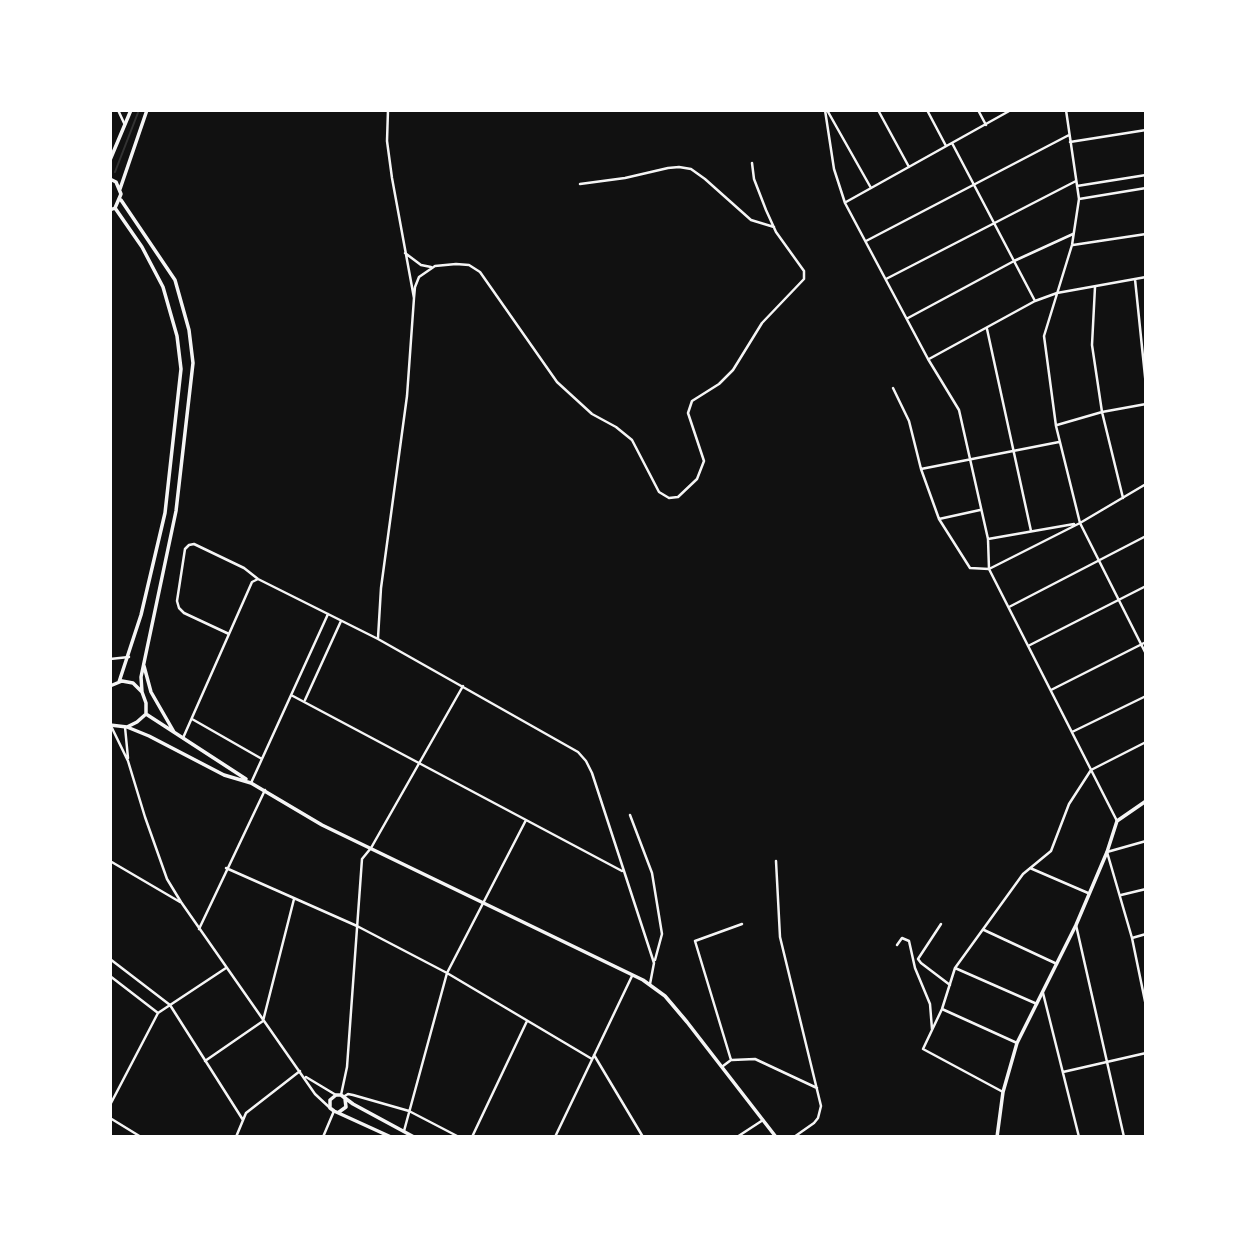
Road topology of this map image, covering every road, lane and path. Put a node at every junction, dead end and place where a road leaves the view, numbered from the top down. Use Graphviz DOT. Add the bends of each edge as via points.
graph roads {
  1 [pos="118,110"];
  2 [pos="131,110"];
  3 [pos="148,110"];
  4 [pos="388,110"];
  5 [pos="826,110"];
  6 [pos="878,110"];
  7 [pos="927,110"];
  8 [pos="978,110"];
  9 [pos="1012,110"];
  10 [pos="1066,110"];
  11 [pos="125,125"];
  12 [pos="986,125"];
  13 [pos="1146,130"];
  14 [pos="1069,135"];
  15 [pos="1070,142"];
  16 [pos="952,143"];
  17 [pos="946,146"];
  18 [pos="110,160"];
  19 [pos="752,163"];
  20 [pos="909,167"];
  21 [pos="1146,175"];
  22 [pos="110,179"];
  23 [pos="1076,181"];
  24 [pos="580,184"];
  25 [pos="974,185"];
  26 [pos="1077,186"];
  27 [pos="871,188"];
  28 [pos="1146,188"];
  29 [pos="120,189"];
  30 [pos="1079,199"];
  31 [pos="121,200"];
  32 [pos="845,203"];
  33 [pos="112,209"];
  34 [pos="995,224"];
  35 [pos="774,228"];
  36 [pos="1073,234"];
  37 [pos="1146,234"];
  38 [pos="866,241"];
  39 [pos="1072,245"];
  40 [pos="405,253"];
  41 [pos="1014,261"];
  42 [pos="431,267"];
  43 [pos="1146,277"];
  44 [pos="886,279"];
  45 [pos="1136,279"];
  46 [pos="1096,286"];
  47 [pos="1056,293"];
  48 [pos="414,298"];
  49 [pos="1035,302"];
  50 [pos="907,319"];
  51 [pos="987,329"];
  52 [pos="928,359"];
  53 [pos="1144,359"];
  54 [pos="1146,386"];
  55 [pos="893,388"];
  56 [pos="1146,404"];
  57 [pos="1102,412"];
  58 [pos="1056,426"];
  59 [pos="1059,442"];
  60 [pos="1014,451"];
  61 [pos="969,459"];
  62 [pos="921,469"];
  63 [pos="1146,484"];
  64 [pos="1123,498"];
  65 [pos="980,510"];
  66 [pos="939,519"];
  67 [pos="1080,523"];
  68 [pos="1031,531"];
  69 [pos="1146,536"];
  70 [pos="988,539"];
  71 [pos="1099,561"];
  72 [pos="989,569"];
  73 [pos="258,579"];
  74 [pos="1146,586"];
  75 [pos="1119,600"];
  76 [pos="1009,608"];
  77 [pos="328,614"];
  78 [pos="341,621"];
  79 [pos="229,635"];
  80 [pos="378,639"];
  81 [pos="1146,642"];
  82 [pos="1141,644"];
  83 [pos="1028,646"];
  84 [pos="1146,654"];
  85 [pos="129,657"];
  86 [pos="110,659"];
  87 [pos="143,664"];
  88 [pos="119,682"];
  89 [pos="110,685"];
  90 [pos="463,686"];
  91 [pos="1051,691"];
  92 [pos="142,692"];
  93 [pos="291,695"];
  94 [pos="1146,696"];
  95 [pos="304,702"];
  96 [pos="145,713"];
  97 [pos="192,719"];
  98 [pos="111,725"];
  99 [pos="126,727"];
  100 [pos="1072,732"];
  101 [pos="175,734"];
  102 [pos="183,738"];
  103 [pos="1146,742"];
  104 [pos="262,759"];
  105 [pos="128,761"];
  106 [pos="420,762"];
  107 [pos="1091,770"];
  108 [pos="251,783"];
  109 [pos="265,790"];
  110 [pos="1146,801"];
  111 [pos="630,815"];
  112 [pos="527,819"];
  113 [pos="1117,821"];
  114 [pos="1146,841"];
  115 [pos="371,848"];
  116 [pos="1107,852"];
  117 [pos="110,861"];
  118 [pos="776,861"];
  119 [pos="226,868"];
  120 [pos="1030,868"];
  121 [pos="624,872"];
  122 [pos="1146,889"];
  123 [pos="1090,894"];
  124 [pos="1121,895"];
  125 [pos="294,900"];
  126 [pos="181,902"];
  127 [pos="482,902"];
  128 [pos="742,924"];
  129 [pos="941,924"];
  130 [pos="1076,925"];
  131 [pos="357,926"];
  132 [pos="199,929"];
  133 [pos="984,930"];
  134 [pos="1146,934"];
  135 [pos="1132,938"];
  136 [pos="897,944"];
  137 [pos="110,959"];
  138 [pos="654,963"];
  139 [pos="1057,964"];
  140 [pos="226,968"];
  141 [pos="955,968"];
  142 [pos="447,973"];
  143 [pos="633,975"];
  144 [pos="110,976"];
  145 [pos="650,985"];
  146 [pos="950,985"];
  147 [pos="1043,993"];
  148 [pos="1037,1004"];
  149 [pos="170,1005"];
  150 [pos="1146,1006"];
  151 [pos="942,1009"];
  152 [pos="158,1013"];
  153 [pos="263,1021"];
  154 [pos="527,1021"];
  155 [pos="932,1030"];
  156 [pos="1017,1043"];
  157 [pos="1146,1053"];
  158 [pos="593,1057"];
  159 [pos="731,1060"];
  160 [pos="205,1061"];
  161 [pos="1107,1062"];
  162 [pos="723,1066"];
  163 [pos="300,1071"];
  164 [pos="1063,1072"];
  165 [pos="304,1076"];
  166 [pos="817,1088"];
  167 [pos="1003,1092"];
  168 [pos="341,1097"];
  169 [pos="110,1105"];
  170 [pos="334,1110"];
  171 [pos="409,1111"];
  172 [pos="110,1118"];
  173 [pos="243,1120"];
  174 [pos="763,1120"];
  175 [pos="404,1131"];
  176 [pos="473,1135"];
  177 [pos="141,1137"];
  178 [pos="236,1137"];
  179 [pos="323,1137"];
  180 [pos="391,1137"];
  181 [pos="414,1137"];
  182 [pos="459,1137"];
  183 [pos="482,1137"];
  184 [pos="555,1137"];
  185 [pos="643,1137"];
  186 [pos="737,1137"];
  187 [pos="776,1137"];
  188 [pos="794,1137"];
  189 [pos="997,1137"];
  190 [pos="1079,1137"];
  191 [pos="1124,1137"];
  1 -- 11 [label="street"];
  2 -- 11 [label="street"];
  3 -- 29 [label="street"];
  4 -- 40 [label="street" via="391,178"];
  5 -- 27 [label="street"];
  5 -- 32 [label="street" via="834,169"];
  6 -- 20 [label="street"];
  7 -- 17 [label="street"];
  8 -- 12 [label="street"];
  9 -- 12 [label="street"];
  10 -- 14 [label="street"];
  11 -- 18 [label="street"];
  12 -- 16 [label="street"];
  13 -- 15 [label="street"];
  14 -- 15 [label="street"];
  14 -- 25 [label="street"];
  15 -- 23 [label="street"];
  16 -- 17 [label="street"];
  16 -- 25 [label="street"];
  17 -- 20 [label="street"];
  19 -- 35 [label="street"];
  20 -- 27 [label="street"];
  21 -- 26 [label="street"];
  22 -- 29 [label="street"];
  23 -- 26 [label="street"];
  23 -- 34 [label="street"];
  24 -- 35 [label="street" via="691,169 751,220"];
  25 -- 34 [label="street"];
  25 -- 38 [label="street"];
  26 -- 30 [label="street"];
  27 -- 32 [label="street"];
  28 -- 30 [label="street"];
  29 -- 31 [label="street"];
  30 -- 36 [label="street"];
  31 -- 33 [label="street"];
  31 -- 87 [label="street" via="175,280 193,363 176,511"];
  32 -- 38 [label="street"];
  33 -- 85 [label="street" via="142,247 163,287 181,369 165,513"];
  34 -- 41 [label="street"];
  34 -- 44 [label="street"];
  35 -- 42 [label="street" via="804,271 804,279 762,323 733,370 692,401 688,413 703,453 703,469 674,498 659,492 632,440 592,414 557,382 480,272 469,265"];
  36 -- 39 [label="street"];
  36 -- 41 [label="street"];
  37 -- 39 [label="street"];
  38 -- 44 [label="street"];
  39 -- 47 [label="street"];
  40 -- 42 [label="street"];
  40 -- 48 [label="street"];
  41 -- 49 [label="street"];
  41 -- 50 [label="street"];
  42 -- 48 [label="street" via="419,277"];
  43 -- 45 [label="street"];
  44 -- 50 [label="street"];
  45 -- 46 [label="street"];
  45 -- 53 [label="street"];
  46 -- 47 [label="street"];
  46 -- 57 [label="street" via="1092,345"];
  47 -- 49 [label="street"];
  47 -- 58 [label="street" via="1044,336"];
  48 -- 80 [label="street"];
  49 -- 51 [label="street"];
  50 -- 52 [label="street"];
  51 -- 52 [label="street"];
  51 -- 60 [label="street"];
  52 -- 61 [label="street" via="959,410"];
  53 -- 54 [label="street"];
  55 -- 62 [label="street" via="909,421"];
  56 -- 57 [label="street"];
  57 -- 58 [label="street"];
  57 -- 64 [label="street"];
  58 -- 59 [label="street"];
  59 -- 60 [label="street"];
  59 -- 67 [label="street"];
  60 -- 61 [label="street"];
  60 -- 68 [label="street"];
  61 -- 62 [label="street"];
  61 -- 65 [label="street"];
  62 -- 66 [label="street"];
  63 -- 64 [label="street"];
  64 -- 67 [label="street"];
  65 -- 66 [label="street"];
  65 -- 70 [label="street"];
  66 -- 72 [label="street" via="970,568"];
  67 -- 68 [label="street"];
  67 -- 71 [label="street"];
  67 -- 72 [label="street"];
  68 -- 70 [label="street"];
  69 -- 71 [label="street"];
  70 -- 72 [label="street"];
  71 -- 75 [label="street"];
  71 -- 76 [label="street"];
  72 -- 76 [label="street"];
  73 -- 77 [label="street"];
  73 -- 79 [label="street" via="252,582"];
  73 -- 79 [label="street" via="194,544 185,549 179,608"];
  74 -- 75 [label="street"];
  75 -- 82 [label="street"];
  75 -- 83 [label="street"];
  76 -- 83 [label="street"];
  77 -- 78 [label="street"];
  77 -- 93 [label="street"];
  78 -- 80 [label="street"];
  78 -- 95 [label="street"];
  79 -- 97 [label="street"];
  80 -- 90 [label="street"];
  81 -- 82 [label="street"];
  82 -- 84 [label="street"];
  82 -- 91 [label="street"];
  83 -- 91 [label="street"];
  85 -- 86 [label="street"];
  85 -- 88 [label="street"];
  87 -- 92 [label="street"];
  87 -- 101 [label="street" via="151,692"];
  88 -- 89 [label="street"];
  88 -- 92 [label="street" via="133,683"];
  90 -- 106 [label="street"];
  90 -- 121 [label="street" via="578,752 592,773"];
  91 -- 100 [label="street"];
  92 -- 96 [label="street"];
  93 -- 95 [label="street"];
  93 -- 104 [label="street"];
  94 -- 100 [label="street"];
  95 -- 106 [label="street"];
  96 -- 99 [label="street"];
  96 -- 101 [label="street"];
  97 -- 102 [label="street"];
  97 -- 104 [label="street"];
  98 -- 99 [label="street"];
  98 -- 105 [label="street"];
  99 -- 105 [label="street"];
  99 -- 108 [label="street" via="224,775"];
  100 -- 107 [label="street"];
  101 -- 102 [label="street"];
  102 -- 108 [label="street"];
  103 -- 107 [label="street"];
  104 -- 108 [label="street"];
  105 -- 126 [label="street" via="167,878"];
  106 -- 112 [label="street"];
  106 -- 115 [label="street"];
  107 -- 113 [label="street"];
  107 -- 120 [label="street" via="1069,804 1051,850"];
  108 -- 109 [label="street"];
  109 -- 115 [label="street"];
  109 -- 119 [label="street"];
  110 -- 113 [label="street"];
  111 -- 138 [label="street" via="652,873 662,934"];
  112 -- 121 [label="street"];
  112 -- 127 [label="street"];
  113 -- 116 [label="street"];
  114 -- 116 [label="street"];
  115 -- 127 [label="street"];
  115 -- 131 [label="street" via="362,859"];
  116 -- 123 [label="street"];
  116 -- 124 [label="street"];
  117 -- 126 [label="street"];
  118 -- 166 [label="street" via="780,937"];
  119 -- 125 [label="street"];
  119 -- 132 [label="street"];
  120 -- 123 [label="street"];
  120 -- 133 [label="street"];
  121 -- 138 [label="street"];
  122 -- 124 [label="street"];
  123 -- 130 [label="street"];
  124 -- 135 [label="street"];
  125 -- 131 [label="street"];
  125 -- 153 [label="street"];
  126 -- 132 [label="street"];
  127 -- 142 [label="street"];
  127 -- 143 [label="street"];
  128 -- 159 [label="street" via="695,941"];
  129 -- 146 [label="street" via="918,959"];
  130 -- 139 [label="street"];
  130 -- 161 [label="street"];
  131 -- 142 [label="street"];
  131 -- 168 [label="street"];
  132 -- 140 [label="street"];
  133 -- 139 [label="street"];
  133 -- 141 [label="street"];
  134 -- 135 [label="street"];
  135 -- 150 [label="street"];
  136 -- 155 [label="street" via="902,938 909,941 930,1004"];
  137 -- 149 [label="street"];
  138 -- 145 [label="street"];
  139 -- 147 [label="street"];
  140 -- 149 [label="street"];
  140 -- 153 [label="street"];
  141 -- 146 [label="street"];
  141 -- 148 [label="street"];
  142 -- 154 [label="street"];
  142 -- 171 [label="street"];
  143 -- 145 [label="street"];
  143 -- 158 [label="street"];
  144 -- 152 [label="street"];
  145 -- 162 [label="street" via="666,996"];
  146 -- 151 [label="street"];
  147 -- 148 [label="street"];
  147 -- 164 [label="street"];
  148 -- 156 [label="street"];
  149 -- 152 [label="street"];
  149 -- 160 [label="street"];
  151 -- 155 [label="street"];
  151 -- 156 [label="street"];
  152 -- 169 [label="street"];
  153 -- 160 [label="street"];
  153 -- 163 [label="street"];
  154 -- 158 [label="street"];
  154 -- 176 [label="street"];
  155 -- 167 [label="street" via="923,1049"];
  156 -- 167 [label="street"];
  157 -- 161 [label="street"];
  158 -- 184 [label="street"];
  158 -- 185 [label="street"];
  159 -- 162 [label="street"];
  159 -- 166 [label="street" via="755,1059"];
  160 -- 173 [label="street"];
  161 -- 164 [label="street"];
  161 -- 191 [label="street"];
  162 -- 174 [label="street"];
  163 -- 165 [label="street"];
  163 -- 173 [label="street"];
  164 -- 190 [label="street"];
  165 -- 168 [label="street"];
  165 -- 170 [label="street" via="315,1094"];
  166 -- 188 [label="street" via="818,1118"];
  167 -- 189 [label="street"];
  168 -- 170 [label="street" via="330,1100"];
  168 -- 170 [label="street" via="344,1109"];
  168 -- 171 [label="street" via="353,1095"];
  168 -- 175 [label="street"];
  170 -- 179 [label="street"];
  170 -- 180 [label="street"];
  171 -- 175 [label="street"];
  171 -- 182 [label="street"];
  172 -- 177 [label="street"];
  173 -- 178 [label="street"];
  174 -- 186 [label="street"];
  174 -- 187 [label="street"];
  175 -- 181 [label="street"];
  176 -- 183 [label="street"];
}
